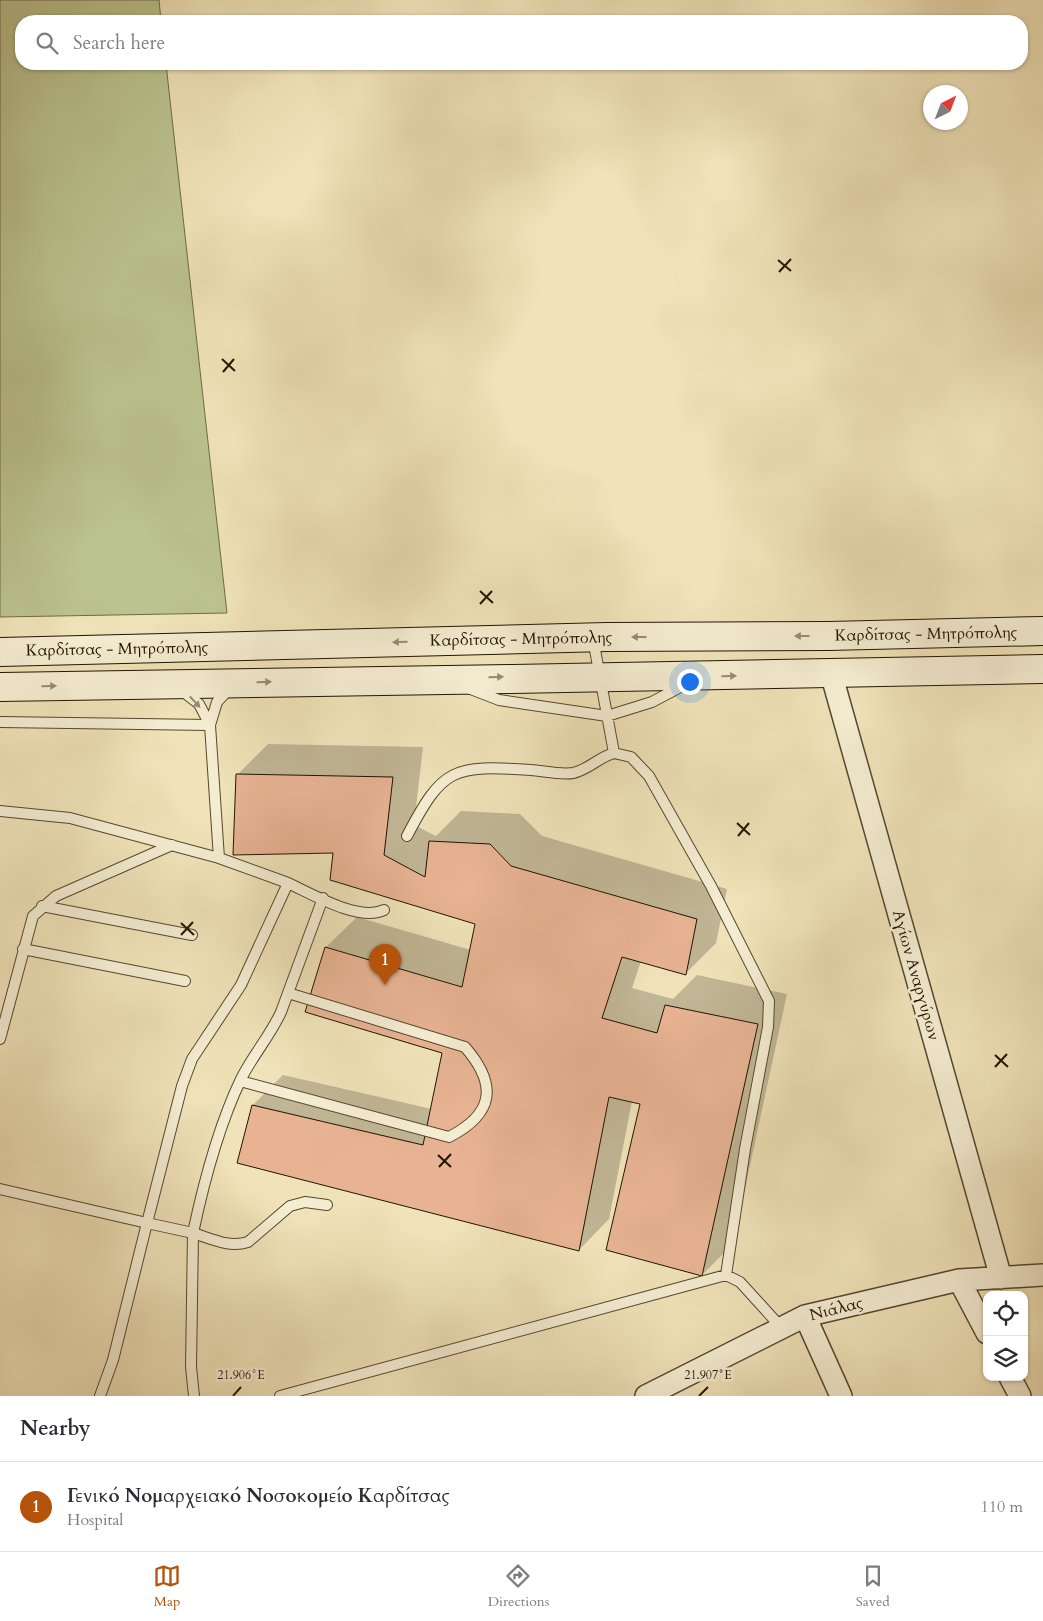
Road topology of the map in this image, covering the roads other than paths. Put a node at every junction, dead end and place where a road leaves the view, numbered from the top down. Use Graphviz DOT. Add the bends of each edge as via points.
graph roads {
  1 [pos="1043,631"];
  2 [pos="592,637"];
  3 [pos="0,652"];
  4 [pos="1043,669"];
  5 [pos="831,673"];
  6 [pos="598,676"];
  7 [pos="698,677"];
  8 [pos="452,678"];
  9 [pos="237,682"];
  10 [pos="174,684"];
  11 [pos="0,687"];
  12 [pos="607,716"];
  13 [pos="0,722"];
  14 [pos="210,725"];
  15 [pos="614,753"];
  16 [pos="0,811"];
  17 [pos="407,836"];
  18 [pos="172,845"];
  19 [pos="218,858"];
  20 [pos="288,883"];
  21 [pos="323,898"];
  22 [pos="42,906"];
  23 [pos="384,910"];
  24 [pos="192,934"];
  25 [pos="23,949"];
  26 [pos="185,980"];
  27 [pos="288,993"];
  28 [pos="0,1039"];
  29 [pos="240,1081"];
  30 [pos="0,1190"];
  31 [pos="327,1205"];
  32 [pos="147,1224"];
  33 [pos="193,1233"];
  34 [pos="726,1275"];
  35 [pos="1043,1275"];
  36 [pos="1001,1278"];
  37 [pos="959,1280"];
  38 [pos="805,1316"];
  39 [pos="983,1325"];
  40 [pos="780,1326"];
  41 [pos="1012,1381"];
  42 [pos="100,1396"];
  43 [pos="194,1396"];
  44 [pos="280,1396"];
  45 [pos="646,1396"];
  46 [pos="841,1396"];
  47 [pos="1020,1396"];
  1 -- 2 [label="main road, Καρδίτσας - Μητρόπολης, one-way"];
  2 -- 3 [label="main road, Καρδίτσας - Μητρόπολης, one-way"];
  2 -- 6 [label="lane"];
  4 -- 5 [label="main road"];
  7 -- 5 [label="main road, one-way"];
  5 -- 36 [label="street, Αγίων Αναργύρων"];
  6 -- 7 [label="main road"];
  8 -- 6 [label="main road, one-way"];
  6 -- 12 [label="lane"];
  7 -- 12 [label="lane" via="652,702"];
  9 -- 8 [label="main road, one-way"];
  8 -- 12 [label="lane" via="499,700"];
  9 -- 10 [label="main road"];
  9 -- 14 [label="lane" via="217,702"];
  11 -- 10 [label="main road, one-way"];
  10 -- 14 [label="lane, one-way" via="199,704"];
  12 -- 15 [label="lane"];
  13 -- 14 [label="lane"];
  14 -- 19 [label="lane"];
  15 -- 17 [label="lane" via="571,773 500,768 467,770 450,775 426,800"];
  15 -- 34 [label="lane" via="630,757 649,776 711,886 769,1000 768,1027"];
  16 -- 18 [label="lane" via="70,818"];
  18 -- 19 [label="lane"];
  18 -- 22 [label="lane" via="56,896"];
  19 -- 20 [label="lane"];
  20 -- 21 [label="lane"];
  20 -- 32 [label="lane" via="240,985 192,1059 182,1086"];
  21 -- 23 [label="lane" via="366,914"];
  21 -- 27 [label="lane"];
  22 -- 24 [label="lane"];
  22 -- 25 [label="lane" via="33,916"];
  25 -- 26 [label="lane"];
  25 -- 28 [label="lane"];
  27 -- 29 [label="lane" via="274,1026"];
  27 -- 29 [label="lane" via="465,1047 486,1079 487,1096 480,1115 465,1129 449,1137"];
  29 -- 33 [label="lane" via="222,1122"];
  30 -- 32 [label="lane"];
  31 -- 33 [label="lane" via="305,1202 290,1206 248,1242 240,1244 232,1245"];
  32 -- 33 [label="lane"];
  32 -- 42 [label="lane" via="113,1360"];
  33 -- 43 [label="lane" via="191,1368"];
  34 -- 40 [label="lane" via="740,1282"];
  34 -- 44 [label="lane"];
  35 -- 36 [label="street, Νιάλας"];
  36 -- 37 [label="street, Νιάλας"];
  37 -- 38 [label="street, Νιάλας"];
  37 -- 39 [label="street"];
  38 -- 40 [label="street, Νιάλας"];
  38 -- 46 [label="street"];
  40 -- 45 [label="street, Νιάλας"];
  41 -- 47 [label="street"];
}
